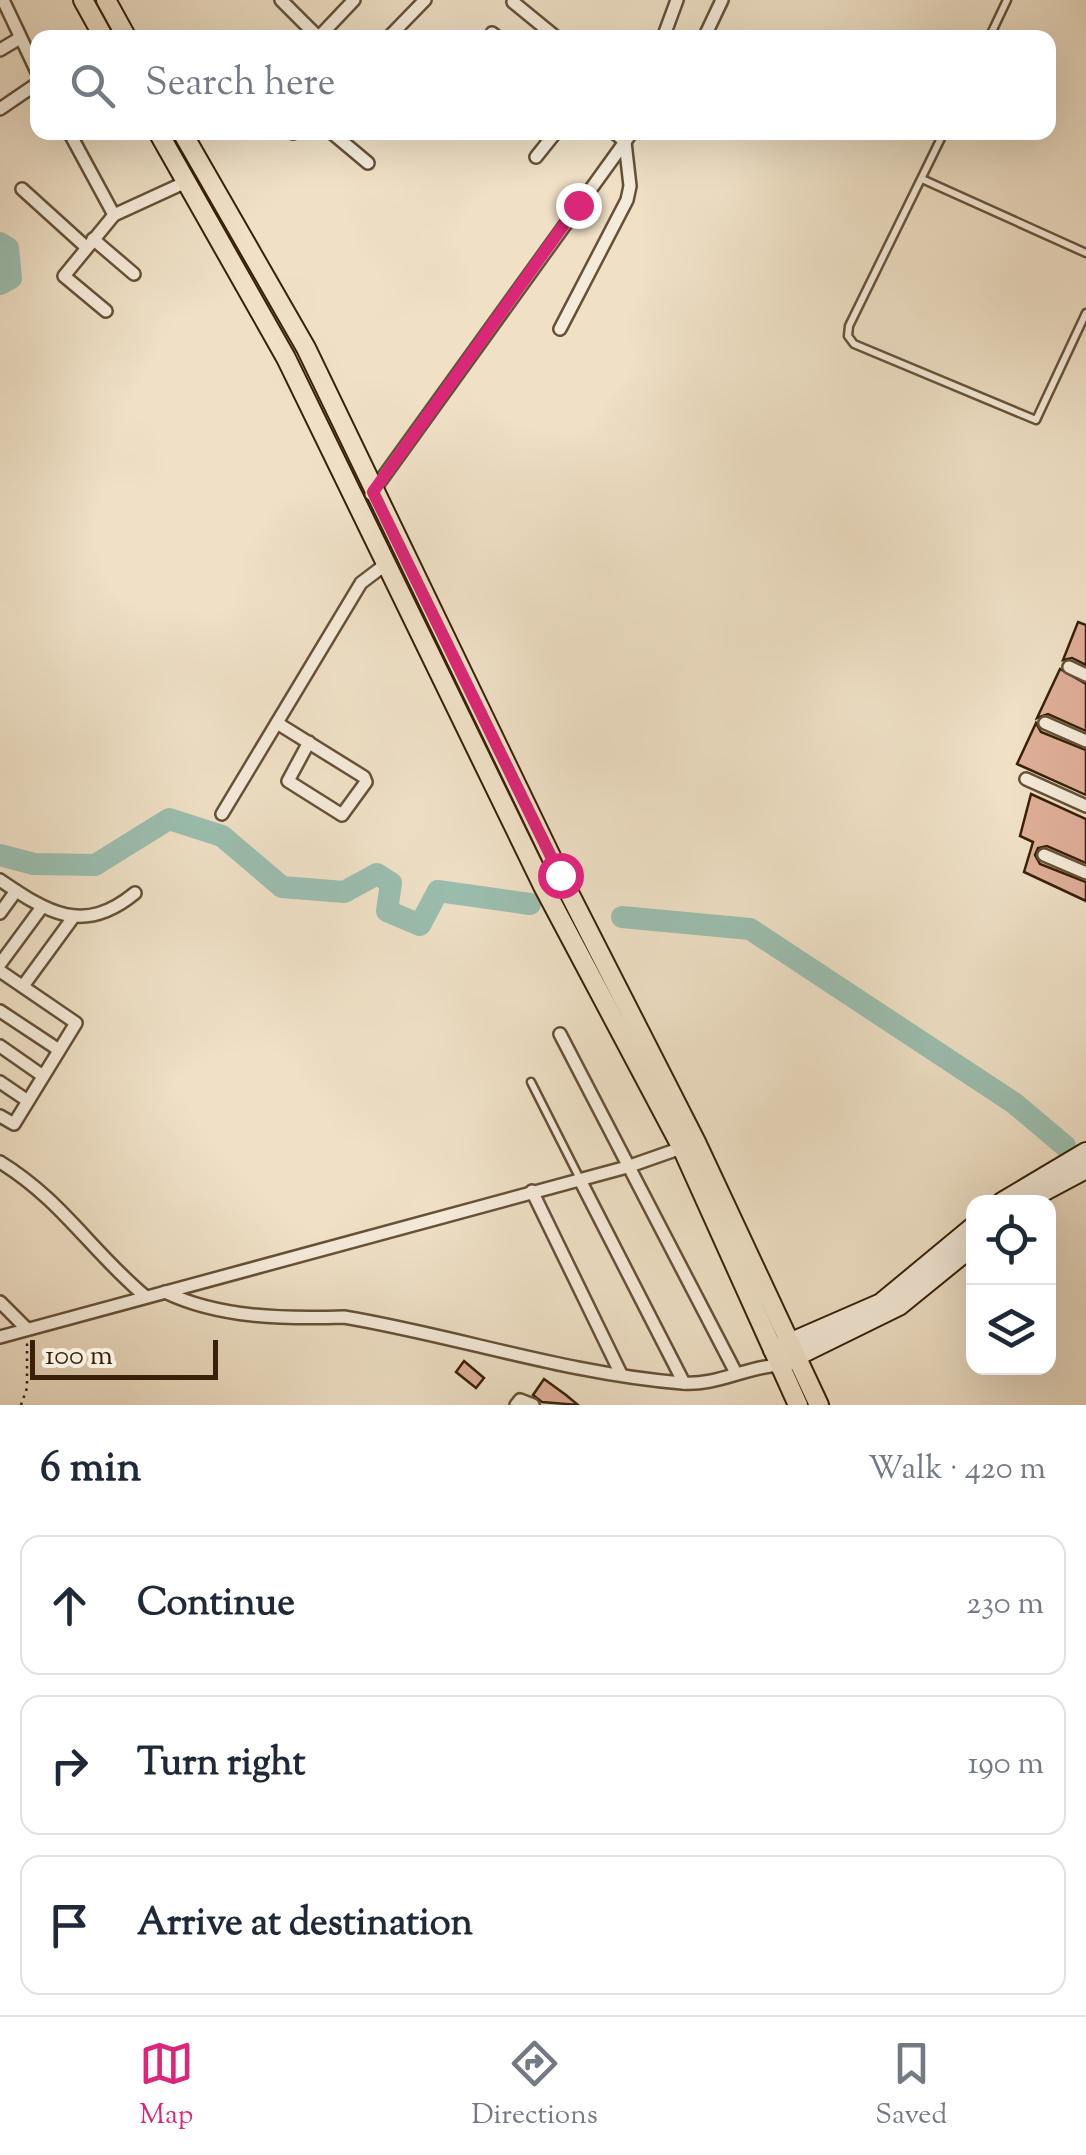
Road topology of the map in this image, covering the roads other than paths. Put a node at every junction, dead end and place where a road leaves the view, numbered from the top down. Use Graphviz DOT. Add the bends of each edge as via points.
graph roads {
  1 [pos="1,0"];
  2 [pos="83,0"];
  3 [pos="106,0"];
  4 [pos="354,0"];
  5 [pos="424,0"];
  6 [pos="722,0"];
  7 [pos="1006,0"];
  8 [pos="284,1"];
  9 [pos="673,1"];
  10 [pos="514,2"];
  11 [pos="100,30"];
  12 [pos="123,30"];
  13 [pos="312,30"];
  14 [pos="326,30"];
  15 [pos="396,30"];
  16 [pos="547,30"];
  17 [pos="665,30"];
  18 [pos="708,30"];
  19 [pos="993,30"];
  20 [pos="20,38"];
  21 [pos="0,50"];
  22 [pos="30,58"];
  23 [pos="30,88"];
  24 [pos="0,109"];
  25 [pos="74,140"];
  26 [pos="162,140"];
  27 [pos="187,140"];
  28 [pos="341,140"];
  29 [pos="549,140"];
  30 [pos="626,140"];
  31 [pos="628,140"];
  32 [pos="940,140"];
  33 [pos="536,157"];
  34 [pos="368,162"];
  35 [pos="922,180"];
  36 [pos="186,182"];
  37 [pos="22,189"];
  38 [pos="114,215"];
  39 [pos="90,243"];
  40 [pos="1086,252"];
  41 [pos="134,274"];
  42 [pos="106,311"];
  43 [pos="1086,313"];
  44 [pos="560,329"];
  45 [pos="373,492"];
  46 [pos="358,507"];
  47 [pos="386,564"];
  48 [pos="1069,667"];
  49 [pos="1086,674"];
  50 [pos="277,722"];
  51 [pos="1045,722"];
  52 [pos="1086,741"];
  53 [pos="308,742"];
  54 [pos="1026,780"];
  55 [pos="1086,806"];
  56 [pos="222,814"];
  57 [pos="1044,855"];
  58 [pos="1086,873"];
  59 [pos="0,880"];
  60 [pos="16,891"];
  61 [pos="135,894"];
  62 [pos="42,907"];
  63 [pos="0,913"];
  64 [pos="72,919"];
  65 [pos="0,967"];
  66 [pos="24,986"];
  67 [pos="0,1011"];
  68 [pos="560,1034"];
  69 [pos="0,1046"];
  70 [pos="59,1050"];
  71 [pos="44,1076"];
  72 [pos="0,1082"];
  73 [pos="531,1082"];
  74 [pos="28,1100"];
  75 [pos="0,1116"];
  76 [pos="689,1145"];
  77 [pos="1086,1152"];
  78 [pos="0,1162"];
  79 [pos="627,1166"];
  80 [pos="1086,1170"];
  81 [pos="580,1180"];
  82 [pos="532,1190"];
  83 [pos="1014,1195"];
  84 [pos="1038,1195"];
  85 [pos="966,1233"];
  86 [pos="966,1251"];
  87 [pos="165,1292"];
  88 [pos="146,1297"];
  89 [pos="0,1302"];
  90 [pos="28,1329"];
  91 [pos="0,1338"];
  92 [pos="785,1354"];
  93 [pos="736,1373"];
  94 [pos="621,1374"];
  95 [pos="684,1383"];
  96 [pos="516,1405"];
  97 [pos="533,1405"];
  98 [pos="798,1405"];
  99 [pos="818,1405"];
  1 -- 20 [label="street"];
  2 -- 11 [label="main road"];
  3 -- 12 [label="main road"];
  4 -- 14 [label="street"];
  5 -- 15 [label="street"];
  6 -- 18 [label="street"];
  7 -- 19 [label="lane"];
  8 -- 13 [label="street"];
  9 -- 17 [label="street"];
  10 -- 16 [label="street"];
  20 -- 21 [label="street"];
  20 -- 22 [label="street"];
  23 -- 24 [label="street"];
  25 -- 38 [label="street"];
  26 -- 36 [label="main road"];
  27 -- 45 [label="main road" via="306,348"];
  28 -- 34 [label="street"];
  29 -- 33 [label="street"];
  30 -- 45 [label="street"];
  31 -- 44 [label="street" via="629,192"];
  32 -- 35 [label="lane"];
  35 -- 40 [label="lane"];
  35 -- 43 [label="lane" via="849,326 854,344 1036,420"];
  36 -- 38 [label="street"];
  36 -- 46 [label="main road" via="286,358"];
  37 -- 39 [label="street"];
  38 -- 39 [label="street"];
  39 -- 41 [label="street"];
  39 -- 42 [label="street" via="64,276"];
  45 -- 46 [label="street"];
  45 -- 76 [label="main road"];
  46 -- 47 [label="main road"];
  47 -- 50 [label="street" via="365,577"];
  47 -- 76 [label="main road" via="544,886"];
  48 -- 49 [label="street"];
  50 -- 53 [label="street"];
  50 -- 56 [label="street"];
  51 -- 52 [label="street"];
  53 -- 53 [label="street" via="366,779 342,815 288,782"];
  54 -- 55 [label="street"];
  57 -- 58 [label="street"];
  59 -- 60 [label="street"];
  60 -- 62 [label="street"];
  60 -- 63 [label="street"];
  61 -- 64 [label="street" via="114,908"];
  62 -- 64 [label="street"];
  62 -- 65 [label="street"];
  64 -- 66 [label="street"];
  65 -- 66 [label="street"];
  66 -- 70 [label="street" via="76,1022"];
  67 -- 70 [label="street"];
  68 -- 79 [label="street"];
  69 -- 71 [label="street"];
  70 -- 71 [label="street"];
  71 -- 74 [label="street"];
  72 -- 74 [label="street"];
  73 -- 81 [label="lane"];
  74 -- 75 [label="street" via="14,1124"];
  76 -- 79 [label="street"];
  76 -- 92 [label="main road"];
  77 -- 83 [label="main road"];
  78 -- 88 [label="street" via="57,1202 107,1264"];
  79 -- 81 [label="street"];
  79 -- 93 [label="street"];
  80 -- 84 [label="main road"];
  81 -- 82 [label="street"];
  81 -- 95 [label="street"];
  82 -- 87 [label="street"];
  82 -- 94 [label="street"];
  85 -- 92 [label="main road" via="881,1303"];
  86 -- 92 [label="main road" via="898,1306"];
  87 -- 88 [label="street"];
  87 -- 94 [label="street" via="211,1308 344,1317"];
  88 -- 90 [label="street"];
  89 -- 90 [label="street"];
  90 -- 91 [label="street"];
  92 -- 93 [label="street"];
  92 -- 98 [label="main road"];
  92 -- 99 [label="main road"];
  93 -- 95 [label="street"];
  94 -- 95 [label="street"];
  96 -- 97 [label="street"];
}
